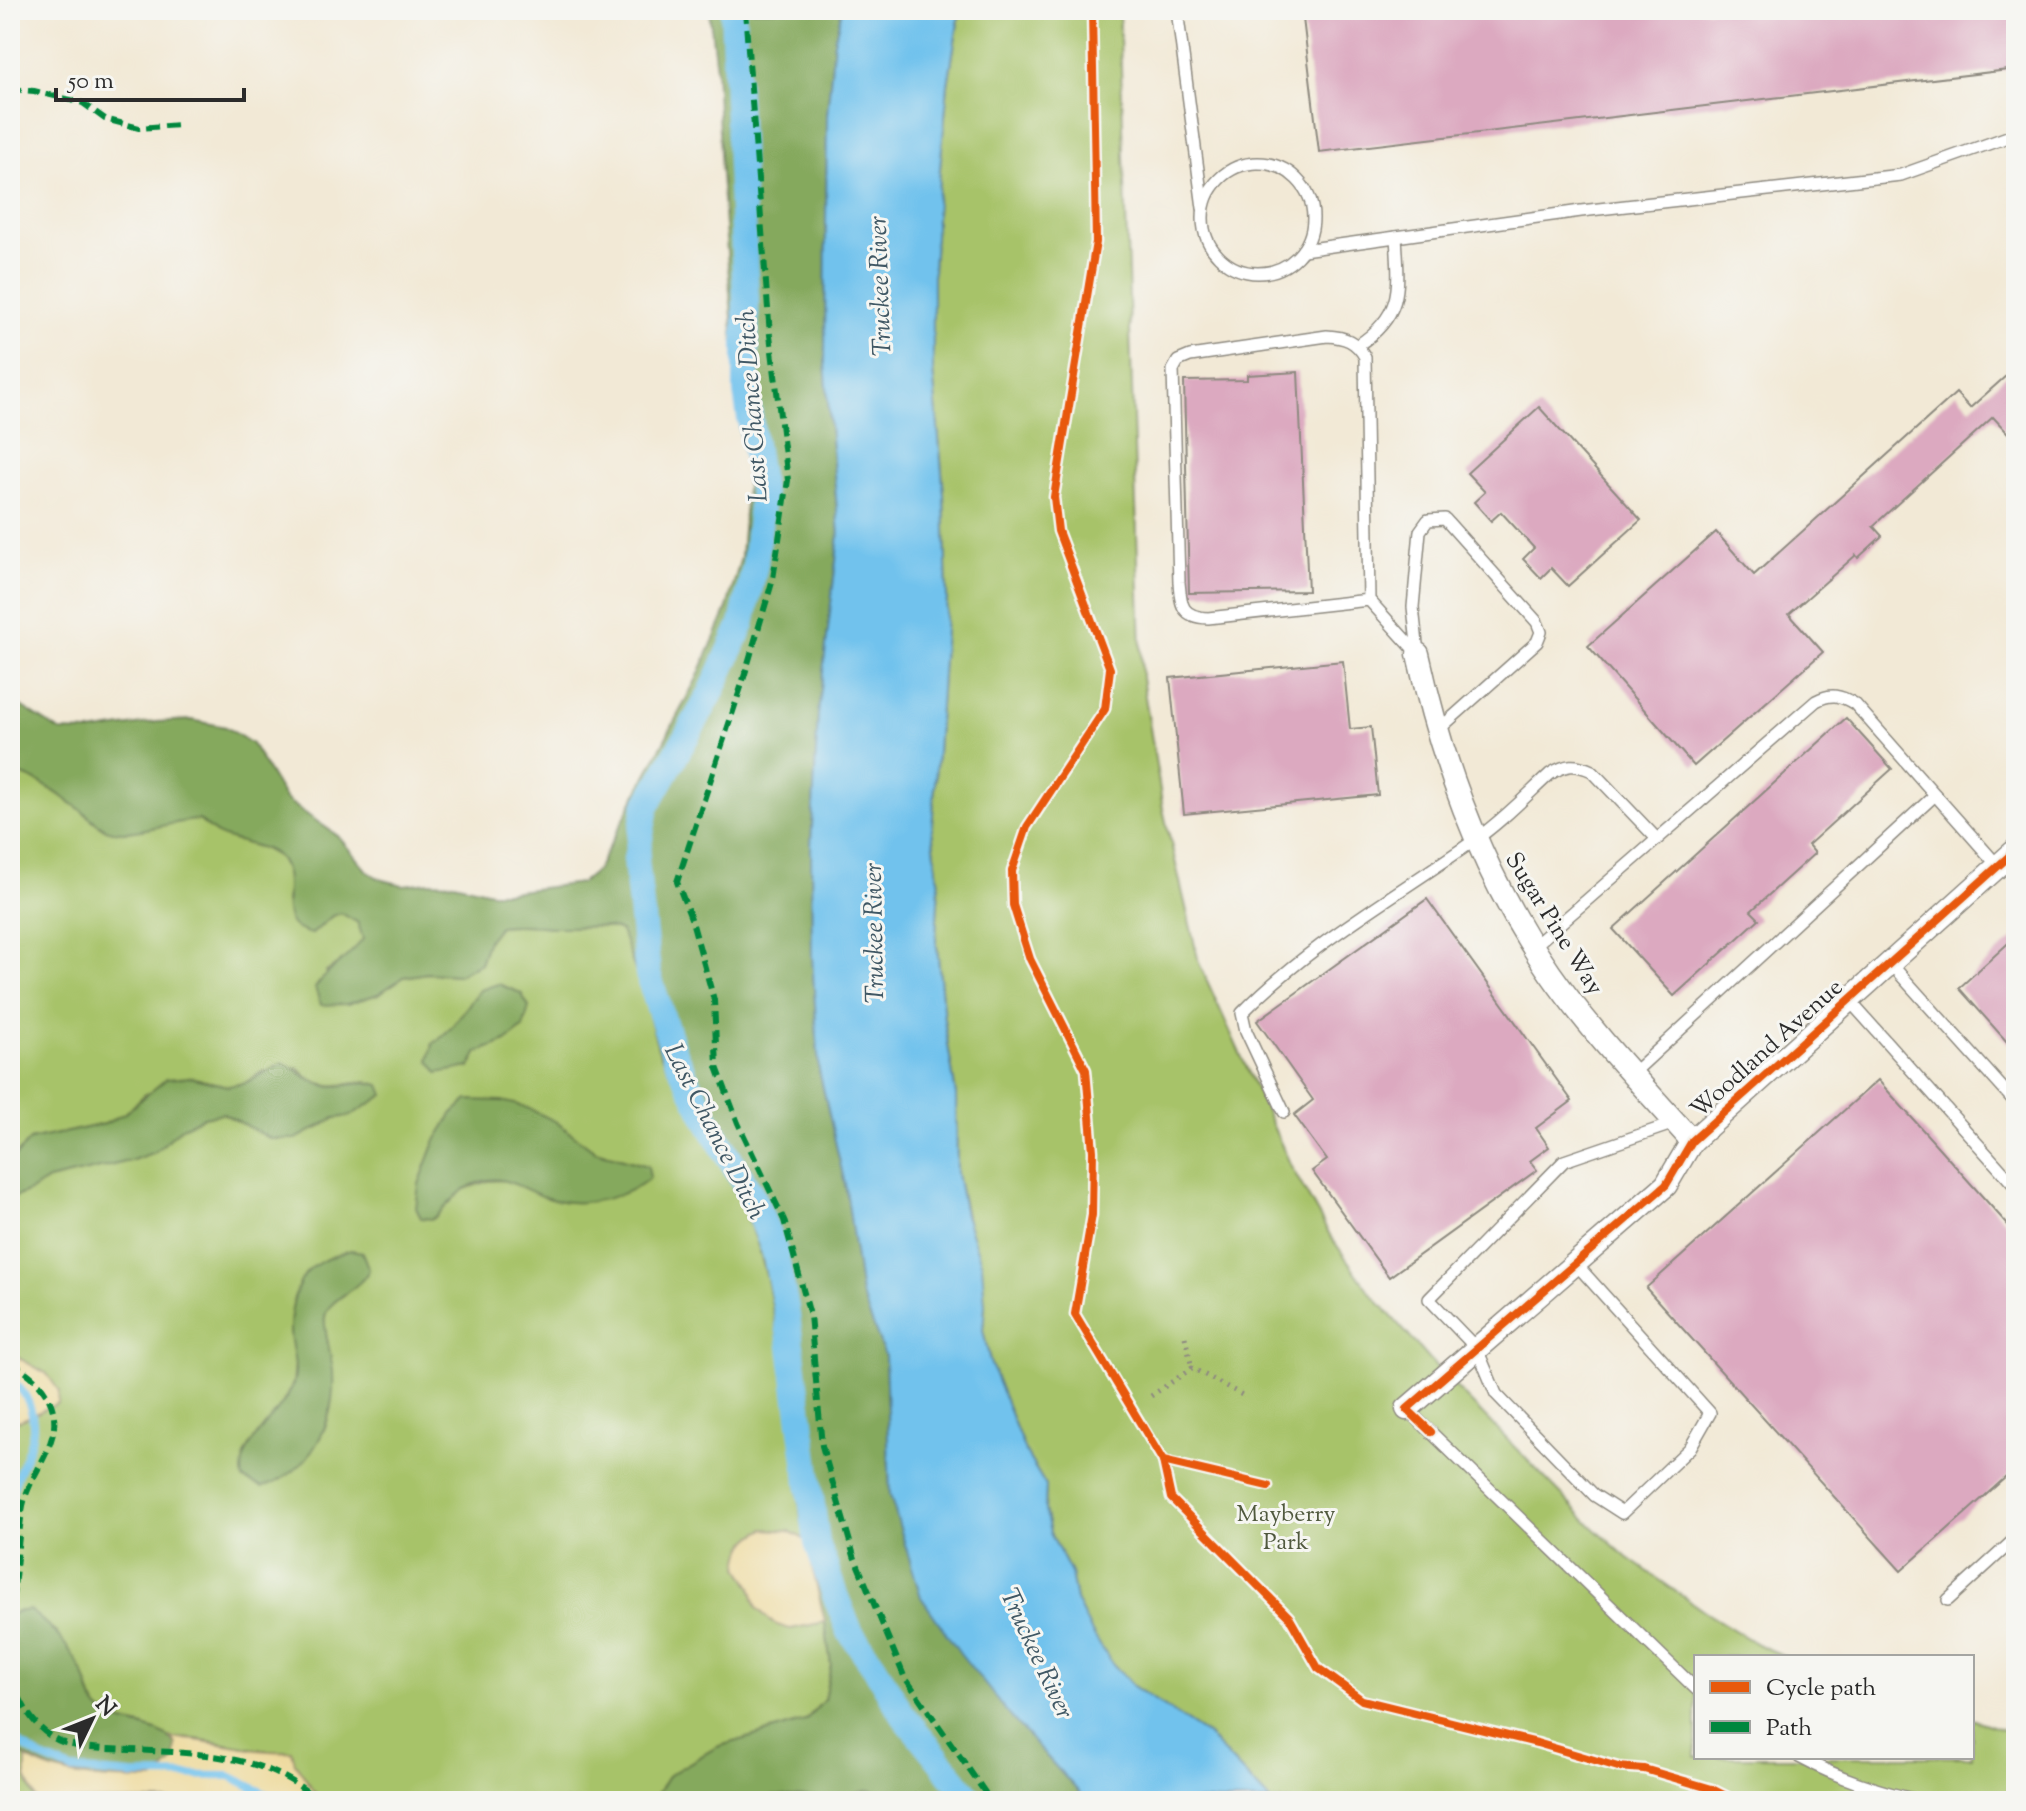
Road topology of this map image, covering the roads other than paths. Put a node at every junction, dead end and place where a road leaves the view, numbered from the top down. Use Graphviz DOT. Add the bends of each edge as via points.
graph roads {
  1 [pos="1177,10"];
  2 [pos="2016,134"];
  3 [pos="1203,211"];
  4 [pos="1396,237"];
  5 [pos="1303,250"];
  6 [pos="1358,345"];
  7 [pos="1369,600"];
  8 [pos="1418,654"];
  9 [pos="1437,732"];
  10 [pos="1935,795"];
  11 [pos="1657,839"];
  12 [pos="1475,840"];
  13 [pos="2016,850"];
  14 [pos="1998,866"];
  15 [pos="1533,947"];
  16 [pos="1890,963"];
  17 [pos="1849,1000"];
  18 [pos="1632,1074"];
  19 [pos="2016,1103"];
  20 [pos="1284,1112"];
  21 [pos="1676,1123"];
  22 [pos="1692,1141"];
  23 [pos="2016,1187"];
  24 [pos="1576,1264"];
  25 [pos="1477,1349"];
  26 [pos="1407,1409"];
  27 [pos="2016,1538"];
  28 [pos="1948,1600"];
  29 [pos="1694,1687"];
  30 [pos="1803,1759"];
  31 [pos="1923,1801"];
  1 -- 3 [label="lane"];
  2 -- 4 [label="lane" via="1901,175"];
  3 -- 5 [label="lane" via="1205,233 1216,253 1244,271 1277,270"];
  3 -- 5 [label="lane" via="1209,192 1224,174 1247,164 1272,165 1298,180 1309,196 1313,226"];
  4 -- 5 [label="lane"];
  4 -- 6 [label="lane" via="1394,302 1378,332"];
  6 -- 7 [label="lane" via="1365,357"];
  6 -- 7 [label="lane" via="1327,336 1178,361 1173,370 1179,582 1181,603 1195,617"];
  7 -- 8 [label="lane"];
  8 -- 9 [label="street, Sugar Pine Way"];
  8 -- 9 [label="lane" via="1413,607 1420,531 1428,520 1445,519 1541,632 1537,642"];
  9 -- 12 [label="street, Sugar Pine Way"];
  10 -- 11 [label="lane" via="1855,704 1828,695"];
  10 -- 14 [label="lane"];
  10 -- 18 [label="lane"];
  11 -- 12 [label="lane" via="1592,771 1579,765 1550,774"];
  11 -- 15 [label="lane"];
  12 -- 15 [label="street, Sugar Pine Way"];
  12 -- 20 [label="lane" via="1272,982 1242,1013"];
  13 -- 14 [label="street, Woodland Avenue"];
  14 -- 16 [label="street, Woodland Avenue"];
  15 -- 18 [label="street, Sugar Pine Way"];
  16 -- 17 [label="street, Woodland Avenue"];
  16 -- 19 [label="lane"];
  17 -- 22 [label="street, Woodland Avenue"];
  17 -- 23 [label="lane"];
  18 -- 21 [label="street, Sugar Pine Way"];
  21 -- 22 [label="street, Sugar Pine Way"];
  21 -- 25 [label="lane" via="1564,1161 1429,1299"];
  22 -- 24 [label="street, Woodland Avenue" via="1666,1185"];
  24 -- 25 [label="street, Woodland Avenue"];
  24 -- 25 [label="lane" via="1710,1413 1690,1448 1622,1513 1594,1495 1496,1394"];
  25 -- 26 [label="street, Woodland Avenue"];
  26 -- 29 [label="lane"];
  27 -- 28 [label="lane"];
  30 -- 31 [label="lane"];
}
